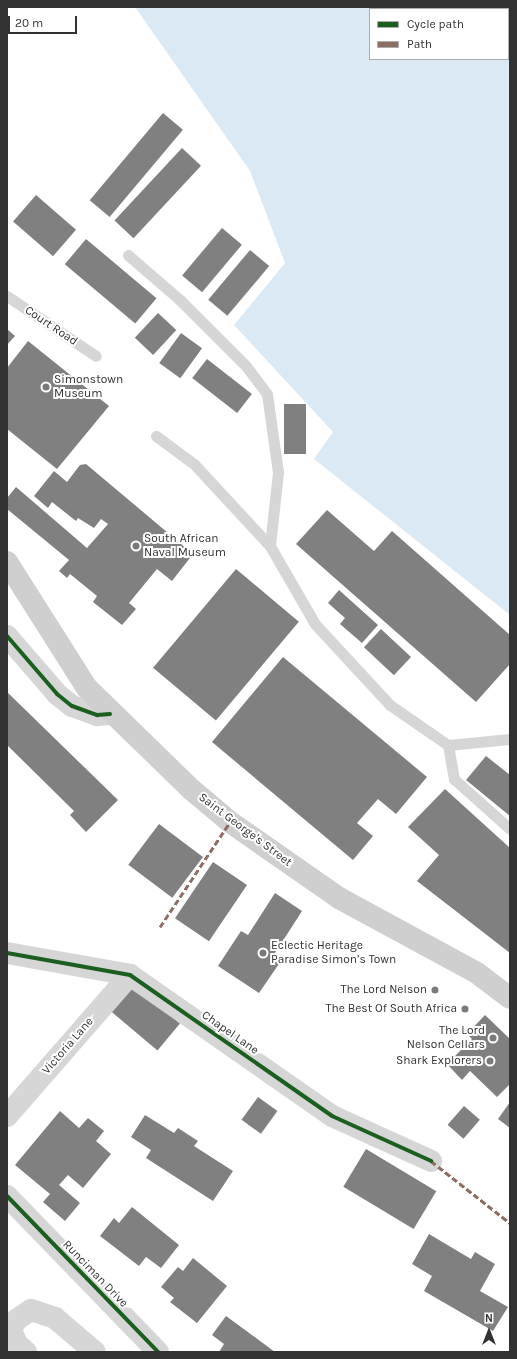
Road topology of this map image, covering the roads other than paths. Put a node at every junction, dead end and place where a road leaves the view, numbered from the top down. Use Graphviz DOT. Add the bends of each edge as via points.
graph roads {
  1 [pos="128,255"];
  2 [pos="7,296"];
  3 [pos="96,356"];
  4 [pos="156,436"];
  5 [pos="270,546"];
  6 [pos="7,562"];
  7 [pos="7,636"];
  8 [pos="110,714"];
  9 [pos="510,740"];
  10 [pos="448,745"];
  11 [pos="510,829"];
  12 [pos="7,953"];
  13 [pos="130,975"];
  14 [pos="510,998"];
  15 [pos="7,1116"];
  16 [pos="432,1161"];
  17 [pos="11,1207"];
  18 [pos="26,1352"];
  19 [pos="95,1352"];
  20 [pos="158,1352"];
  1 -- 5 [label="lane" via="180,300 246,366 267,394 278,472"];
  2 -- 3 [label="lane, Court Road"];
  4 -- 5 [label="lane" via="194,464"];
  5 -- 10 [label="lane" via="315,624 390,705"];
  6 -- 8 [label="main road, Saint George's Street" via="62,654"];
  7 -- 8 [label="street" via="57,694 72,706 97,715"];
  8 -- 14 [label="main road, Saint George's Street" via="230,822 339,898 477,973"];
  9 -- 10 [label="lane"];
  10 -- 11 [label="lane" via="454,779"];
  12 -- 13 [label="street, Chapel Lane"];
  13 -- 15 [label="street, Victoria Lane"];
  13 -- 16 [label="street, Chapel Lane" via="332,1116"];
  17 -- 20 [label="street, Runciman Drive"];
  18 -- 19 [label="street" via="16,1344 11,1330 16,1320 31,1310 56,1318"];
}
